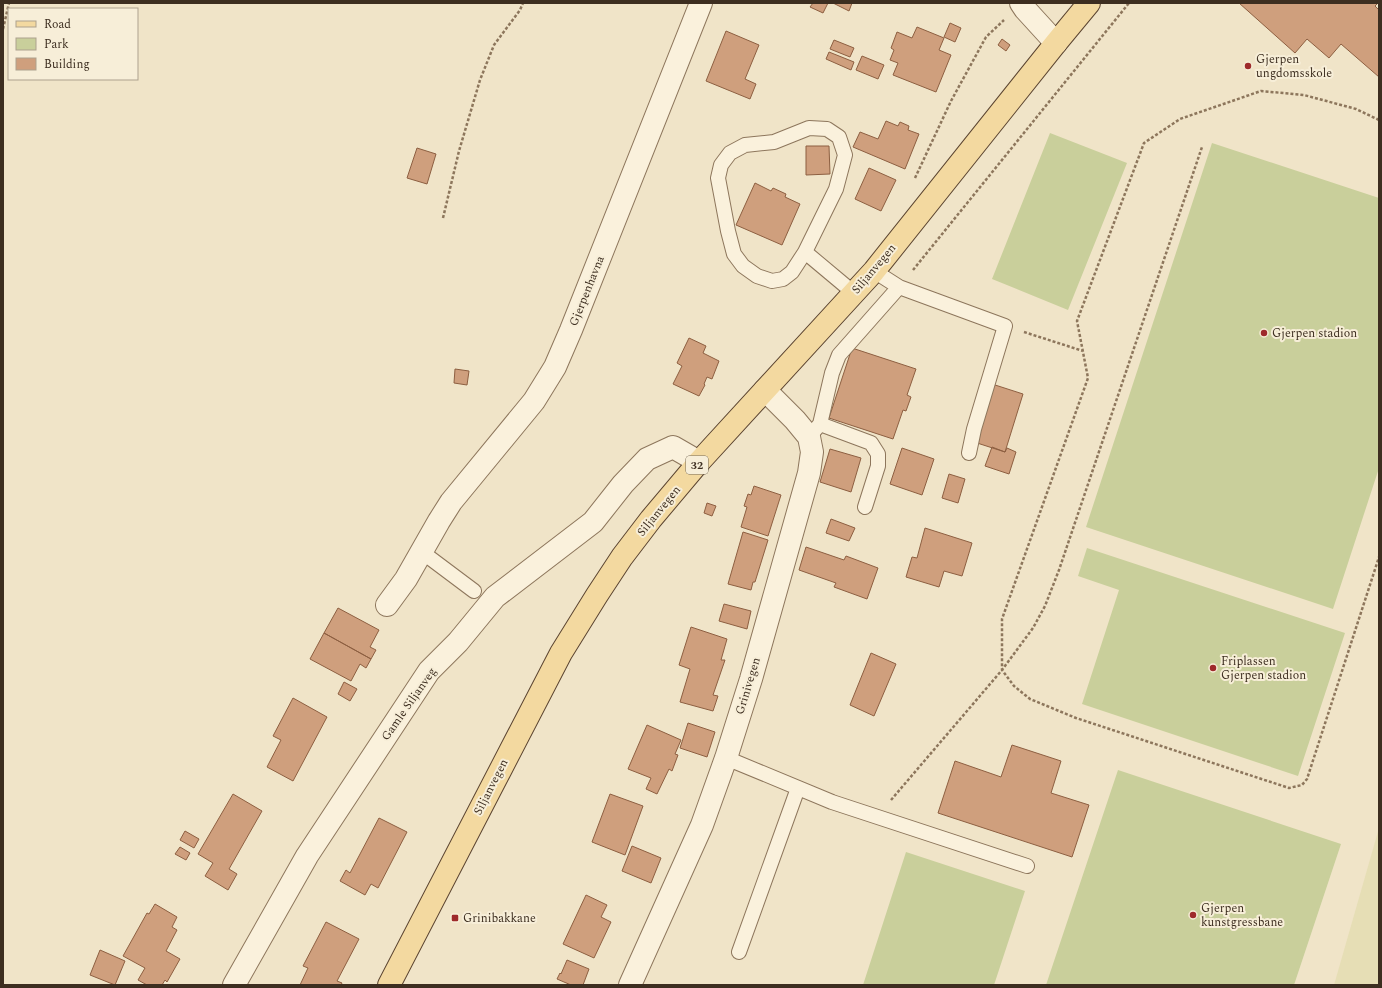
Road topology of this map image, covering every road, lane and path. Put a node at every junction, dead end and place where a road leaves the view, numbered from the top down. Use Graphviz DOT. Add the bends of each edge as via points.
graph roads {
  1 [pos="9,3"];
  2 [pos="523,3"];
  3 [pos="701,3"];
  4 [pos="1089,3"];
  5 [pos="1129,3"];
  6 [pos="1023,6"];
  7 [pos="3,29"];
  8 [pos="1056,43"];
  9 [pos="1379,120"];
  10 [pos="1202,147"];
  11 [pos="915,179"];
  12 [pos="443,218"];
  13 [pos="805,252"];
  14 [pos="874,271"];
  15 [pos="899,287"];
  16 [pos="854,293"];
  17 [pos="1005,326"];
  18 [pos="1083,351"];
  19 [pos="765,390"];
  20 [pos="814,430"];
  21 [pos="969,453"];
  22 [pos="699,462"];
  23 [pos="865,507"];
  24 [pos="422,552"];
  25 [pos="1379,557"];
  26 [pos="474,591"];
  27 [pos="387,605"];
  28 [pos="1002,670"];
  29 [pos="726,758"];
  30 [pos="798,788"];
  31 [pos="877,817"];
  32 [pos="1027,866"];
  33 [pos="739,952"];
  34 [pos="234,985"];
  35 [pos="389,985"];
  36 [pos="630,985"];
  1 -- 7 [label="path"];
  2 -- 12 [label="path" via="494,45 480,80"];
  3 -- 24 [label="street, Gjerpenhavna" via="572,330 555,367 534,401 451,502"];
  4 -- 8 [label="main road, Siljanvegen / 32"];
  5 -- 15 [label="path"];
  6 -- 8 [label="street"];
  6 -- 11 [label="path" via="1012,12 986,37 951,101"];
  8 -- 14 [label="main road, Siljanvegen / 32"];
  9 -- 18 [label="path" via="1356,109 1304,95 1261,91 1180,119 1144,143 1077,322"];
  10 -- 28 [label="path" via="1059,570 1033,628"];
  13 -- 13 [label="lane" via="792,272 784,279 772,281 756,276 743,266 734,254 718,178 721,165 730,153 745,145 774,142 809,128 827,129 839,137 845,155 836,189"];
  13 -- 16 [label="lane"];
  14 -- 15 [label="lane"];
  14 -- 16 [label="main road, Siljanvegen / 32"];
  15 -- 17 [label="lane"];
  15 -- 20 [label="lane" via="839,355"];
  16 -- 19 [label="main road, Siljanvegen / 32"];
  17 -- 18 [label="path"];
  17 -- 21 [label="lane"];
  18 -- 28 [label="path" via="1088,378 1002,619"];
  19 -- 20 [label="street" via="795,420"];
  19 -- 22 [label="main road, Siljanvegen / 32"];
  20 -- 23 [label="lane" via="871,444 878,454 878,466"];
  20 -- 29 [label="street, Grinivegen" via="809,473"];
  22 -- 34 [label="street, Gamle Siljanveg" via="673,447 647,458 593,522 495,597 430,671 307,856"];
  22 -- 35 [label="main road, Siljanvegen / 32" via="622,557 561,653"];
  24 -- 26 [label="lane"];
  24 -- 27 [label="street, Gjerpenhavna" via="406,580"];
  25 -- 28 [label="path" via="1307,779 1302,785 1289,788 1076,718 1030,698 1014,686"];
  28 -- 31 [label="path"];
  29 -- 30 [label="lane"];
  29 -- 36 [label="street, Grinivegen" via="702,825"];
  30 -- 31 [label="lane"];
  30 -- 33 [label="lane"];
  31 -- 32 [label="lane"];
}
